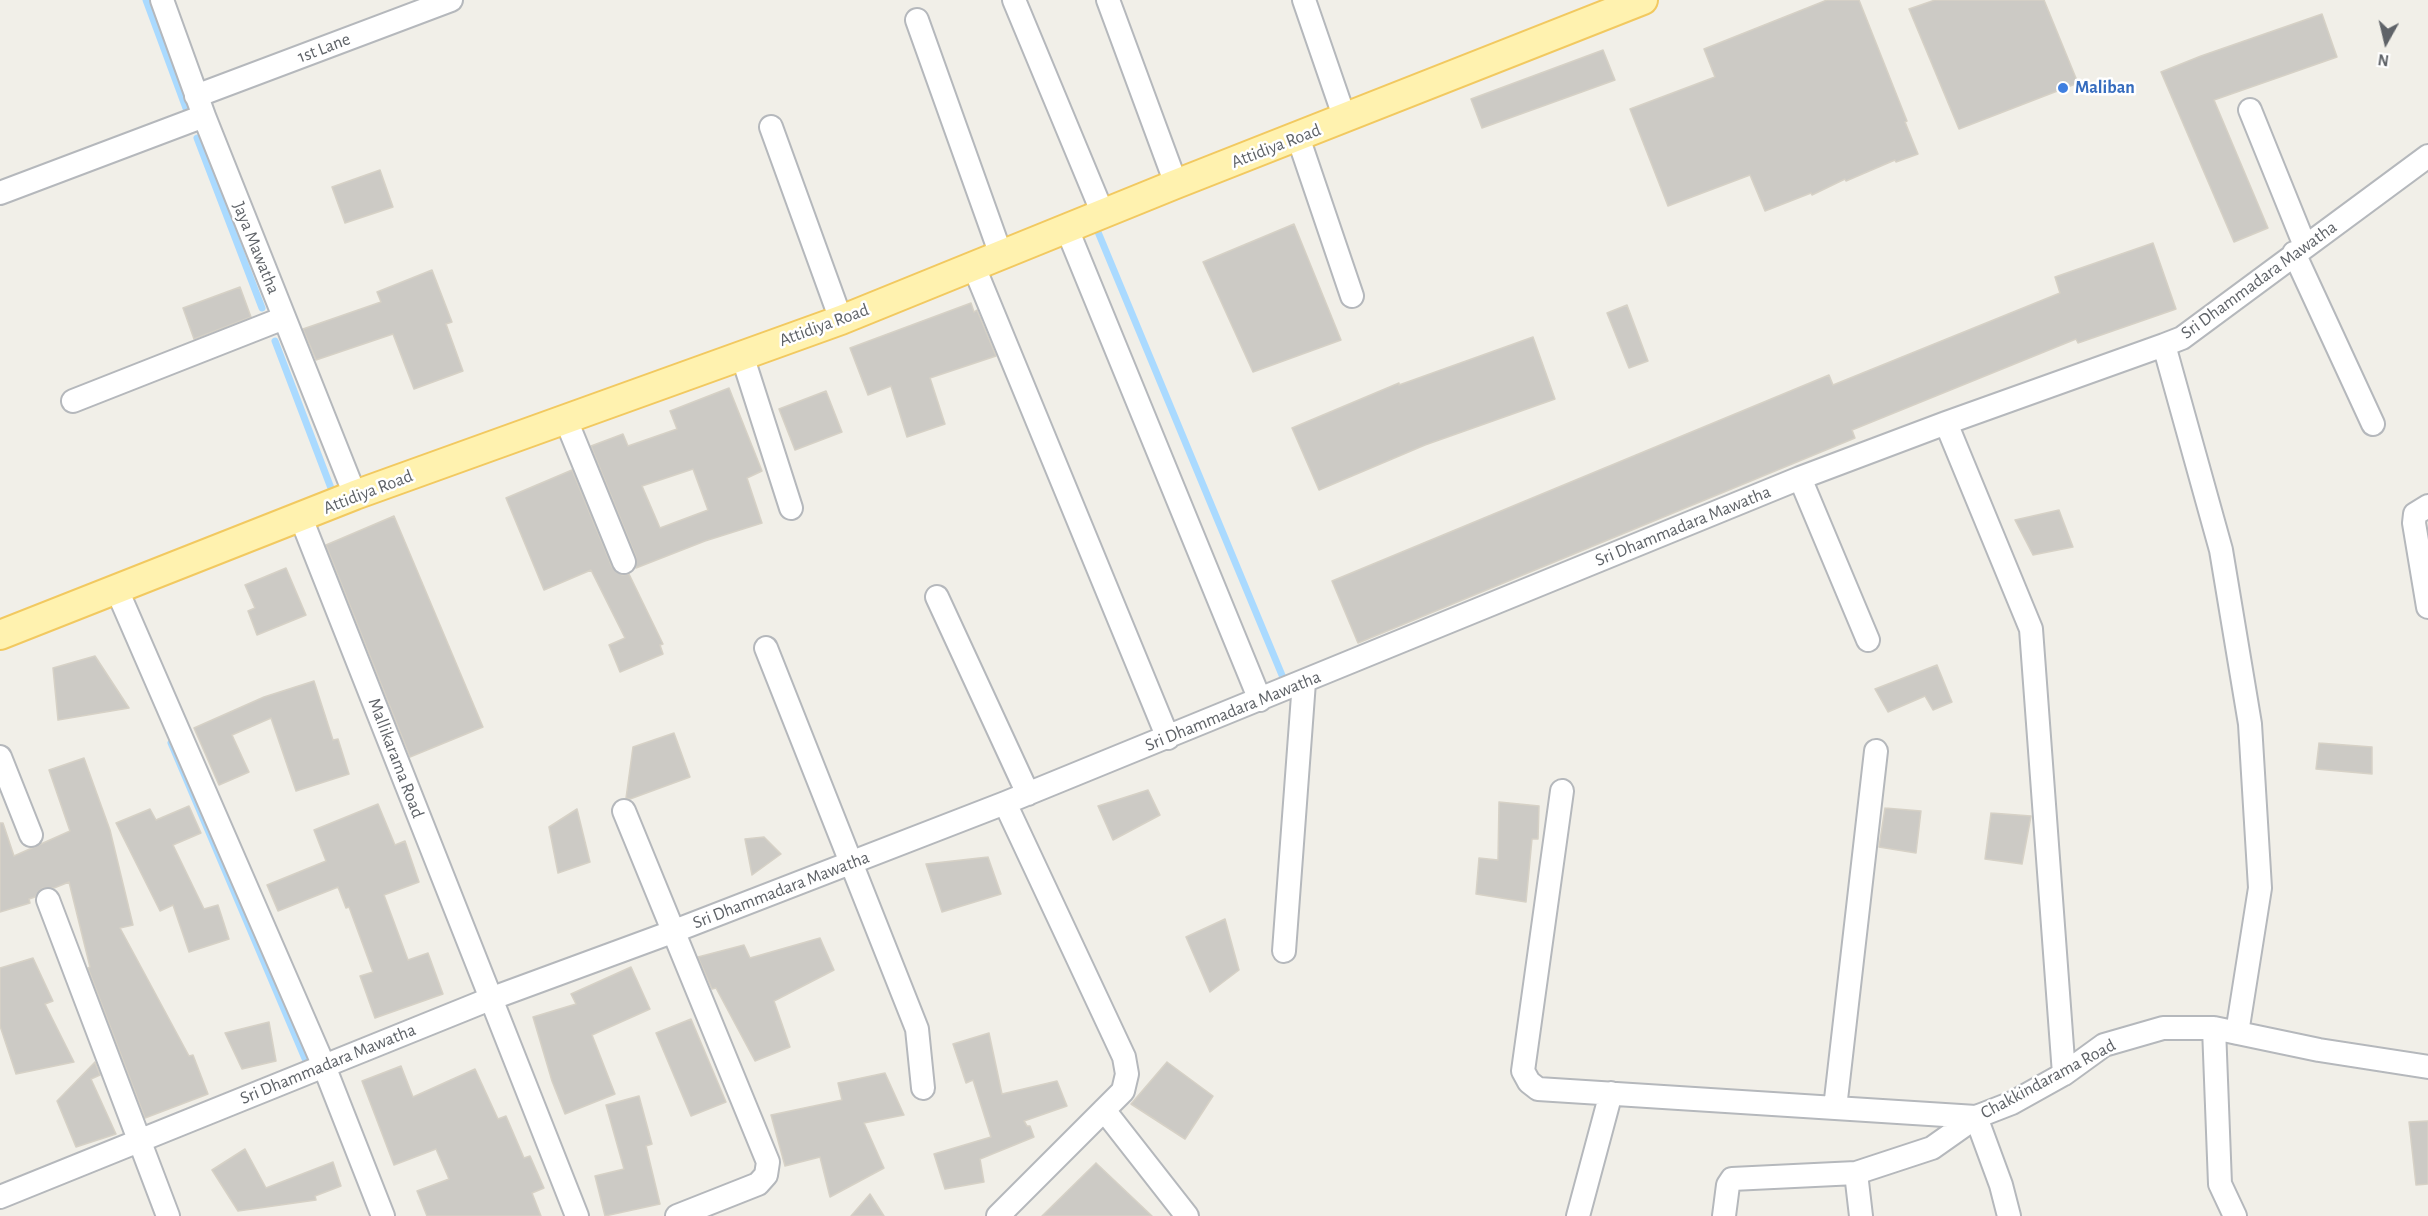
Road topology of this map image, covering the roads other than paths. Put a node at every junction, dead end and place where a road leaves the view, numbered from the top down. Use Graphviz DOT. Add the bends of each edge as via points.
graph roads {
  1 [pos="162,0"];
  2 [pos="451,0"];
  3 [pos="1014,0"];
  4 [pos="1108,0"];
  5 [pos="1304,0"];
  6 [pos="1643,0"];
  7 [pos="917,20"];
  8 [pos="200,106"];
  9 [pos="2250,110"];
  10 [pos="1345,119"];
  11 [pos="771,127"];
  12 [pos="1298,137"];
  13 [pos="2428,156"];
  14 [pos="1176,184"];
  15 [pos="0,193"];
  16 [pos="1103,214"];
  17 [pos="1067,229"];
  18 [pos="2300,249"];
  19 [pos="1001,255"];
  20 [pos="974,267"];
  21 [pos="1352,296"];
  22 [pos="284,318"];
  23 [pos="841,320"];
  24 [pos="2164,345"];
  25 [pos="742,355"];
  26 [pos="73,401"];
  27 [pos="566,420"];
  28 [pos="1946,423"];
  29 [pos="2373,424"];
  30 [pos="1800,477"];
  31 [pos="333,505"];
  32 [pos="2428,506"];
  33 [pos="791,508"];
  34 [pos="624,562"];
  35 [pos="117,590"];
  36 [pos="937,597"];
  37 [pos="2428,607"];
  38 [pos="0,635"];
  39 [pos="1868,640"];
  40 [pos="766,648"];
  41 [pos="1305,682"];
  42 [pos="1260,700"];
  43 [pos="1168,738"];
  44 [pos="1876,751"];
  45 [pos="0,757"];
  46 [pos="1562,791"];
  47 [pos="1028,794"];
  48 [pos="1005,803"];
  49 [pos="624,811"];
  50 [pos="31,835"];
  51 [pos="853,862"];
  52 [pos="48,900"];
  53 [pos="672,932"];
  54 [pos="1284,951"];
  55 [pos="490,999"];
  56 [pos="2214,1028"];
  57 [pos="2237,1033"];
  58 [pos="324,1066"];
  59 [pos="2428,1067"];
  60 [pos="2064,1074"];
  61 [pos="923,1088"];
  62 [pos="1611,1093"];
  63 [pos="1835,1108"];
  64 [pos="1104,1110"];
  65 [pos="1976,1118"];
  66 [pos="141,1140"];
  67 [pos="1856,1173"];
  68 [pos="0,1197"];
  69 [pos="168,1216"];
  70 [pos="384,1216"];
  71 [pos="577,1216"];
  72 [pos="677,1216"];
  73 [pos="998,1216"];
  74 [pos="1187,1216"];
  75 [pos="1578,1216"];
  76 [pos="1724,1216"];
  77 [pos="1861,1216"];
  78 [pos="2009,1216"];
  79 [pos="2235,1216"];
  1 -- 8 [label="street, Jaya Mawatha"];
  2 -- 8 [label="street, 1st Lane"];
  3 -- 16 [label="street"];
  4 -- 14 [label="street"];
  5 -- 10 [label="street"];
  6 -- 10 [label="main road, Attidiya Road"];
  7 -- 19 [label="street"];
  8 -- 15 [label="street, 1st Lane"];
  8 -- 22 [label="street, Jaya Mawatha"];
  9 -- 18 [label="street"];
  10 -- 12 [label="main road, Attidiya Road"];
  11 -- 23 [label="street"];
  12 -- 14 [label="main road, Attidiya Road"];
  12 -- 21 [label="street"];
  13 -- 18 [label="street, Sri Dhammadara Mawatha"];
  14 -- 16 [label="main road, Attidiya Road"];
  16 -- 17 [label="main road, Attidiya Road"];
  17 -- 19 [label="main road, Attidiya Road"];
  17 -- 42 [label="street"];
  18 -- 24 [label="street, Sri Dhammadara Mawatha" via="2182,338"];
  18 -- 29 [label="street"];
  19 -- 20 [label="main road, Attidiya Road"];
  20 -- 23 [label="main road, Attidiya Road"];
  20 -- 43 [label="street"];
  22 -- 26 [label="street"];
  22 -- 31 [label="street, Jaya Mawatha"];
  23 -- 25 [label="main road, Attidiya Road"];
  24 -- 28 [label="street, Sri Dhammadara Mawatha"];
  24 -- 57 [label="street" via="2222,550 2250,724 2260,888"];
  25 -- 27 [label="main road, Attidiya Road"];
  25 -- 33 [label="street"];
  27 -- 31 [label="main road, Attidiya Road"];
  27 -- 34 [label="street"];
  28 -- 30 [label="street, Sri Dhammadara Mawatha"];
  28 -- 60 [label="street" via="2031,629"];
  30 -- 39 [label="street"];
  30 -- 41 [label="street, Sri Dhammadara Mawatha"];
  31 -- 35 [label="main road, Attidiya Road"];
  31 -- 55 [label="street, Mallikarama Road"];
  32 -- 37 [label="street" via="2415,514 2414,523"];
  35 -- 38 [label="main road, Attidiya Road"];
  35 -- 58 [label="street"];
  36 -- 47 [label="street"];
  40 -- 51 [label="street"];
  41 -- 42 [label="street, Sri Dhammadara Mawatha"];
  41 -- 54 [label="street"];
  42 -- 43 [label="street, Sri Dhammadara Mawatha"];
  43 -- 47 [label="street, Sri Dhammadara Mawatha"];
  44 -- 63 [label="street"];
  45 -- 50 [label="street"];
  46 -- 62 [label="street" via="1523,1071 1528,1082 1538,1089"];
  47 -- 48 [label="street, Sri Dhammadara Mawatha"];
  48 -- 51 [label="street, Sri Dhammadara Mawatha"];
  48 -- 64 [label="street" via="1124,1057 1127,1074 1123,1091"];
  49 -- 53 [label="street"];
  51 -- 53 [label="street, Sri Dhammadara Mawatha"];
  51 -- 61 [label="street" via="917,1029"];
  52 -- 66 [label="street"];
  53 -- 55 [label="street, Sri Dhammadara Mawatha"];
  53 -- 72 [label="street" via="768,1162 766,1175 758,1184"];
  55 -- 58 [label="street, Sri Dhammadara Mawatha"];
  55 -- 71 [label="street, Mallikarama Road"];
  56 -- 57 [label="street, Chakkindarama Road"];
  56 -- 60 [label="street, Chakkindarama Road" via="2163,1028 2104,1045"];
  56 -- 79 [label="street" via="2220,1184"];
  57 -- 59 [label="street, Chakkindarama Road"];
  58 -- 66 [label="street, Sri Dhammadara Mawatha"];
  58 -- 70 [label="street"];
  60 -- 65 [label="street, Chakkindarama Road"];
  62 -- 63 [label="street"];
  62 -- 75 [label="street"];
  63 -- 65 [label="street"];
  64 -- 73 [label="street"];
  64 -- 74 [label="street"];
  65 -- 67 [label="street, Chakkindarama Road" via="1932,1148"];
  65 -- 78 [label="street"];
  66 -- 68 [label="street, Sri Dhammadara Mawatha"];
  66 -- 69 [label="street"];
  67 -- 76 [label="street, Chakkindarama Road" via="1737,1178 1728,1185"];
  67 -- 77 [label="street"];
}
